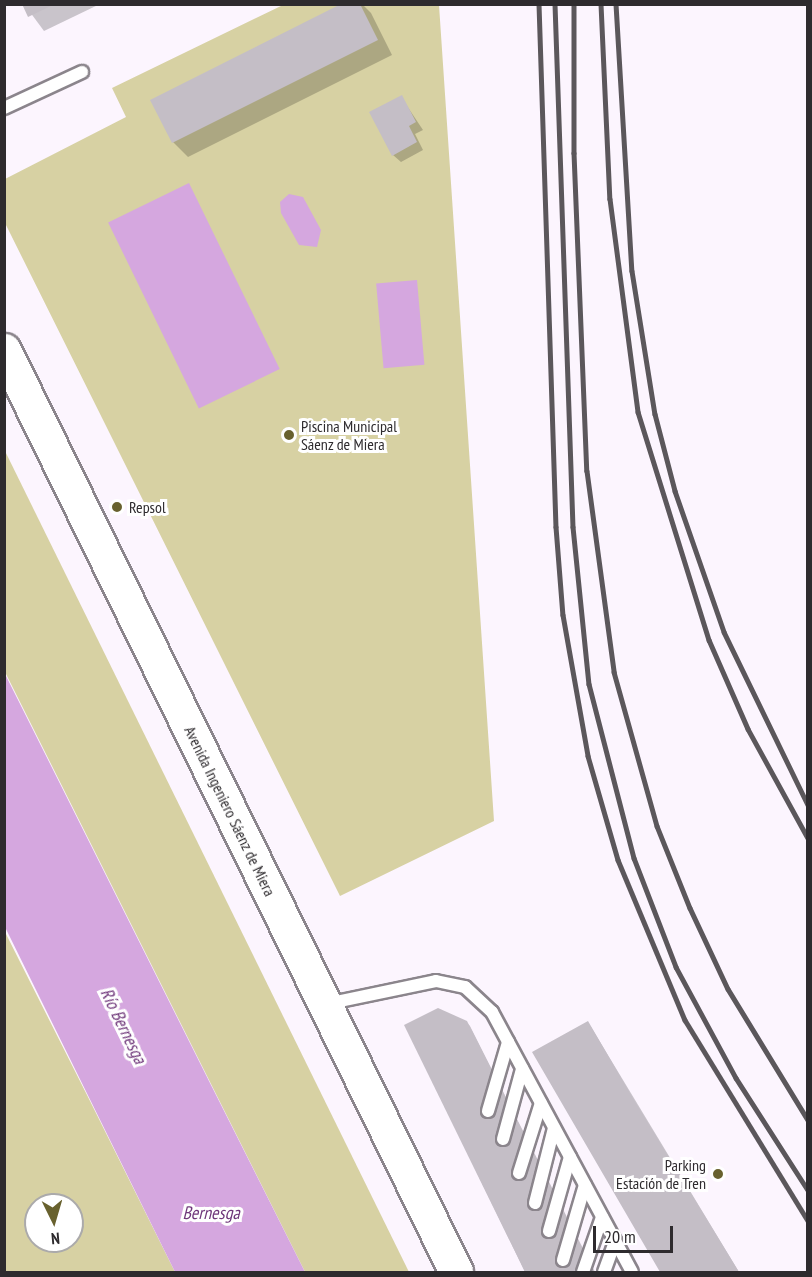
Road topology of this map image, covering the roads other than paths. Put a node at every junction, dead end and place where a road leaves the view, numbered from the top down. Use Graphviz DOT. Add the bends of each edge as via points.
graph roads {
  1 [pos="82,72"];
  2 [pos="4,108"];
  3 [pos="4,350"];
  4 [pos="325,1005"];
  5 [pos="508,1042"];
  6 [pos="522,1069"];
  7 [pos="541,1103"];
  8 [pos="488,1111"];
  9 [pos="554,1128"];
  10 [pos="503,1139"];
  11 [pos="570,1157"];
  12 [pos="519,1173"];
  13 [pos="585,1185"];
  14 [pos="535,1203"];
  15 [pos="602,1217"];
  16 [pos="549,1231"];
  17 [pos="615,1241"];
  18 [pos="563,1260"];
  19 [pos="456,1272"];
  20 [pos="583,1272"];
  21 [pos="604,1272"];
  22 [pos="632,1272"];
  1 -- 2 [label="lane"];
  3 -- 4 [label="main road, Avenida Ingeniero Sáenz de Miera"];
  4 -- 5 [label="lane" via="436,981 465,987 492,1012"];
  4 -- 19 [label="main road, Avenida Ingeniero Sáenz de Miera"];
  5 -- 6 [label="lane"];
  5 -- 8 [label="lane"];
  6 -- 7 [label="lane"];
  6 -- 10 [label="lane"];
  7 -- 9 [label="lane"];
  7 -- 12 [label="lane"];
  9 -- 11 [label="lane"];
  9 -- 14 [label="lane"];
  11 -- 13 [label="lane"];
  11 -- 16 [label="lane"];
  13 -- 15 [label="lane"];
  13 -- 18 [label="lane"];
  15 -- 17 [label="lane"];
  15 -- 20 [label="lane"];
  17 -- 21 [label="lane"];
  17 -- 22 [label="lane"];
}
